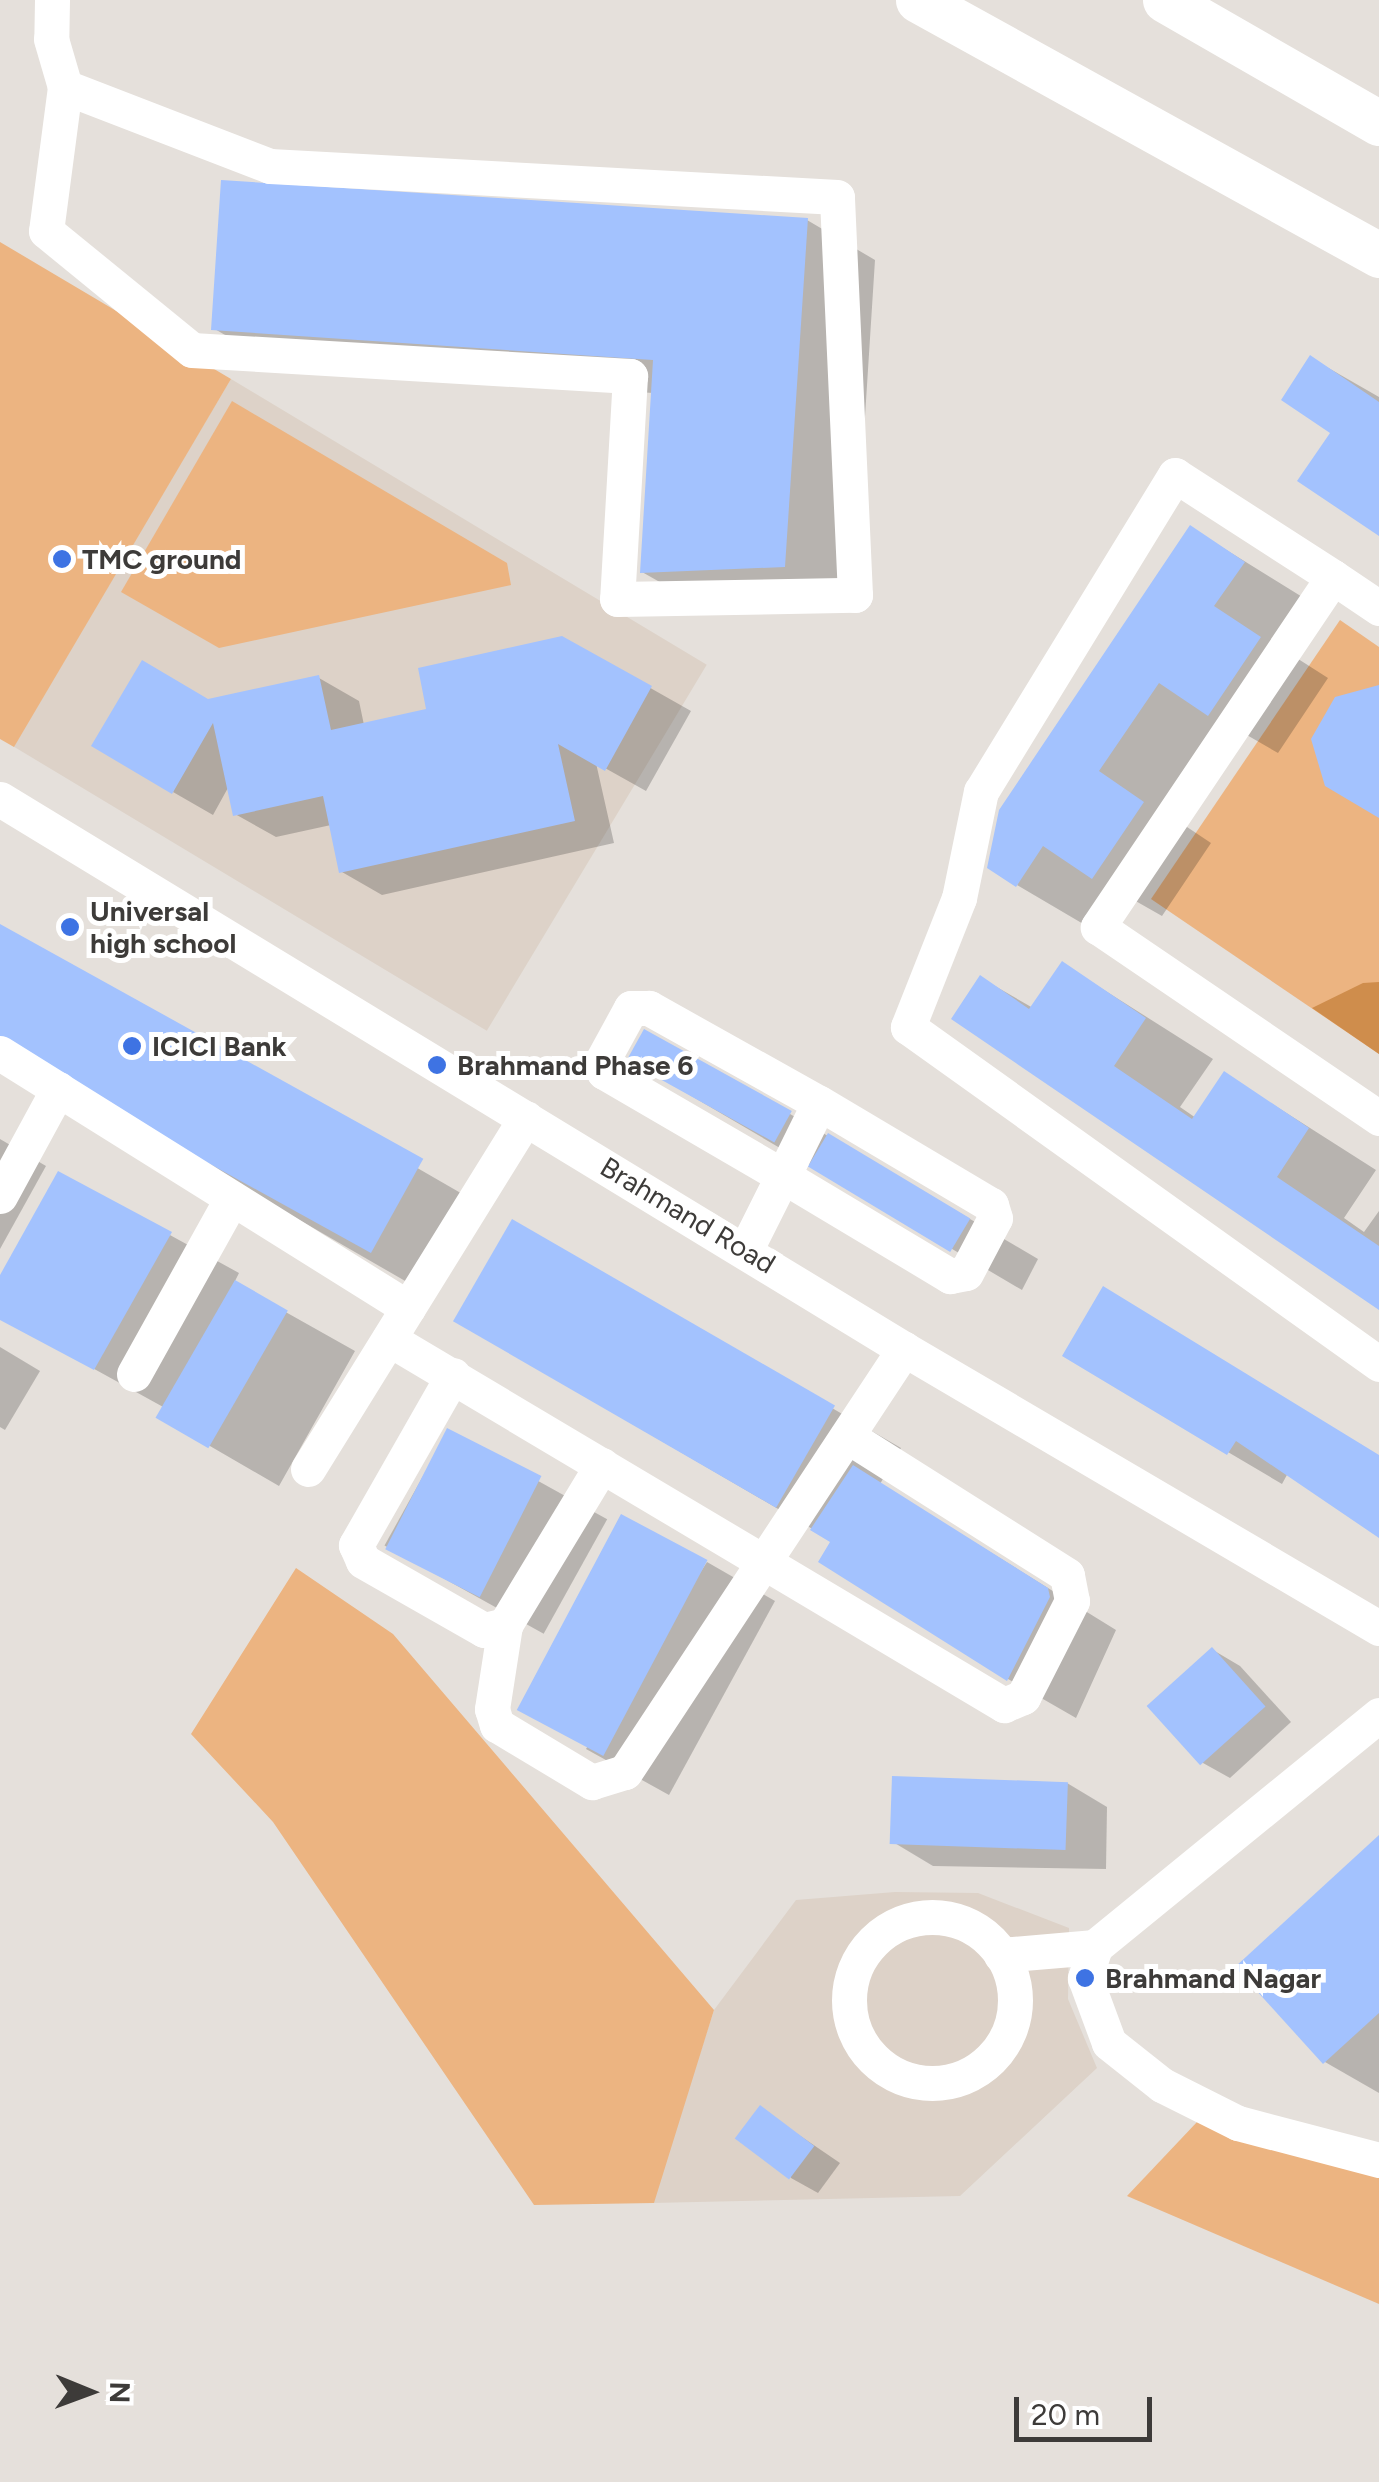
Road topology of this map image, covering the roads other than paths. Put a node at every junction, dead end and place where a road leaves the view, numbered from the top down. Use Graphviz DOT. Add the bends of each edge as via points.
graph roads {
  1 [pos="52,0"];
  2 [pos="918,0"];
  3 [pos="1165,0"];
  4 [pos="65,87"];
  5 [pos="1375,109"];
  6 [pos="1379,255"];
  7 [pos="1333,577"];
  8 [pos="1379,608"];
  9 [pos="0,800"];
  10 [pos="0,1054"];
  11 [pos="58,1090"];
  12 [pos="818,1104"];
  13 [pos="526,1118"];
  14 [pos="1379,1118"];
  15 [pos="782,1176"];
  16 [pos="0,1196"];
  17 [pos="232,1198"];
  18 [pos="746,1249"];
  19 [pos="408,1308"];
  20 [pos="390,1339"];
  21 [pos="904,1350"];
  22 [pos="1379,1364"];
  23 [pos="134,1374"];
  24 [pos="453,1375"];
  25 [pos="848,1436"];
  26 [pos="602,1464"];
  27 [pos="308,1470"];
  28 [pos="761,1565"];
  29 [pos="505,1625"];
  30 [pos="1379,1628"];
  31 [pos="1379,1715"];
  32 [pos="1095,1947"];
  33 [pos="1002,1955"];
  34 [pos="1379,2125"];
  35 [pos="1367,2156"];
  1 -- 4 [label="street" via="51,39"];
  2 -- 6 [label="street"];
  3 -- 5 [label="street"];
  4 -- 4 [label="street" via="46,231 192,350 630,376 618,599 855,595 838,198 270,166"];
  7 -- 8 [label="street"];
  7 -- 14 [label="street" via="1098,927"];
  7 -- 22 [label="street" via="1175,475 981,792 959,898 908,1027"];
  9 -- 13 [label="street, Brahmand Road"];
  10 -- 11 [label="street"];
  11 -- 16 [label="street"];
  11 -- 17 [label="street"];
  12 -- 15 [label="street"];
  12 -- 15 [label="street" via="991,1205 995,1218 966,1273 950,1276"];
  12 -- 15 [label="street" via="649,1008 632,1008 602,1061 604,1072"];
  13 -- 18 [label="street, Brahmand Road"];
  13 -- 19 [label="street"];
  15 -- 18 [label="street"];
  17 -- 19 [label="street"];
  17 -- 23 [label="street"];
  18 -- 21 [label="street, Brahmand Road"];
  19 -- 20 [label="street"];
  20 -- 24 [label="street"];
  20 -- 27 [label="street"];
  21 -- 25 [label="street"];
  21 -- 30 [label="street, Brahmand Road"];
  24 -- 26 [label="street"];
  24 -- 29 [label="street" via="356,1545 363,1561 484,1630"];
  25 -- 28 [label="street"];
  25 -- 28 [label="street" via="1067,1575 1072,1601 1022,1697 1004,1705"];
  26 -- 28 [label="street"];
  26 -- 29 [label="street"];
  28 -- 29 [label="street" via="625,1772 592,1782 498,1725 492,1709"];
  31 -- 32 [label="street"];
  32 -- 33 [label="street"];
  32 -- 35 [label="street" via="1085,1978 1110,2043 1162,2085 1238,2123"];
  33 -- 33 [label="street" via="1014,2010 988,2062 936,2084 907,2080 862,2046 849,1990 875,1938 928,1916 982,1933"];
  34 -- 35 [label="street"];
}
